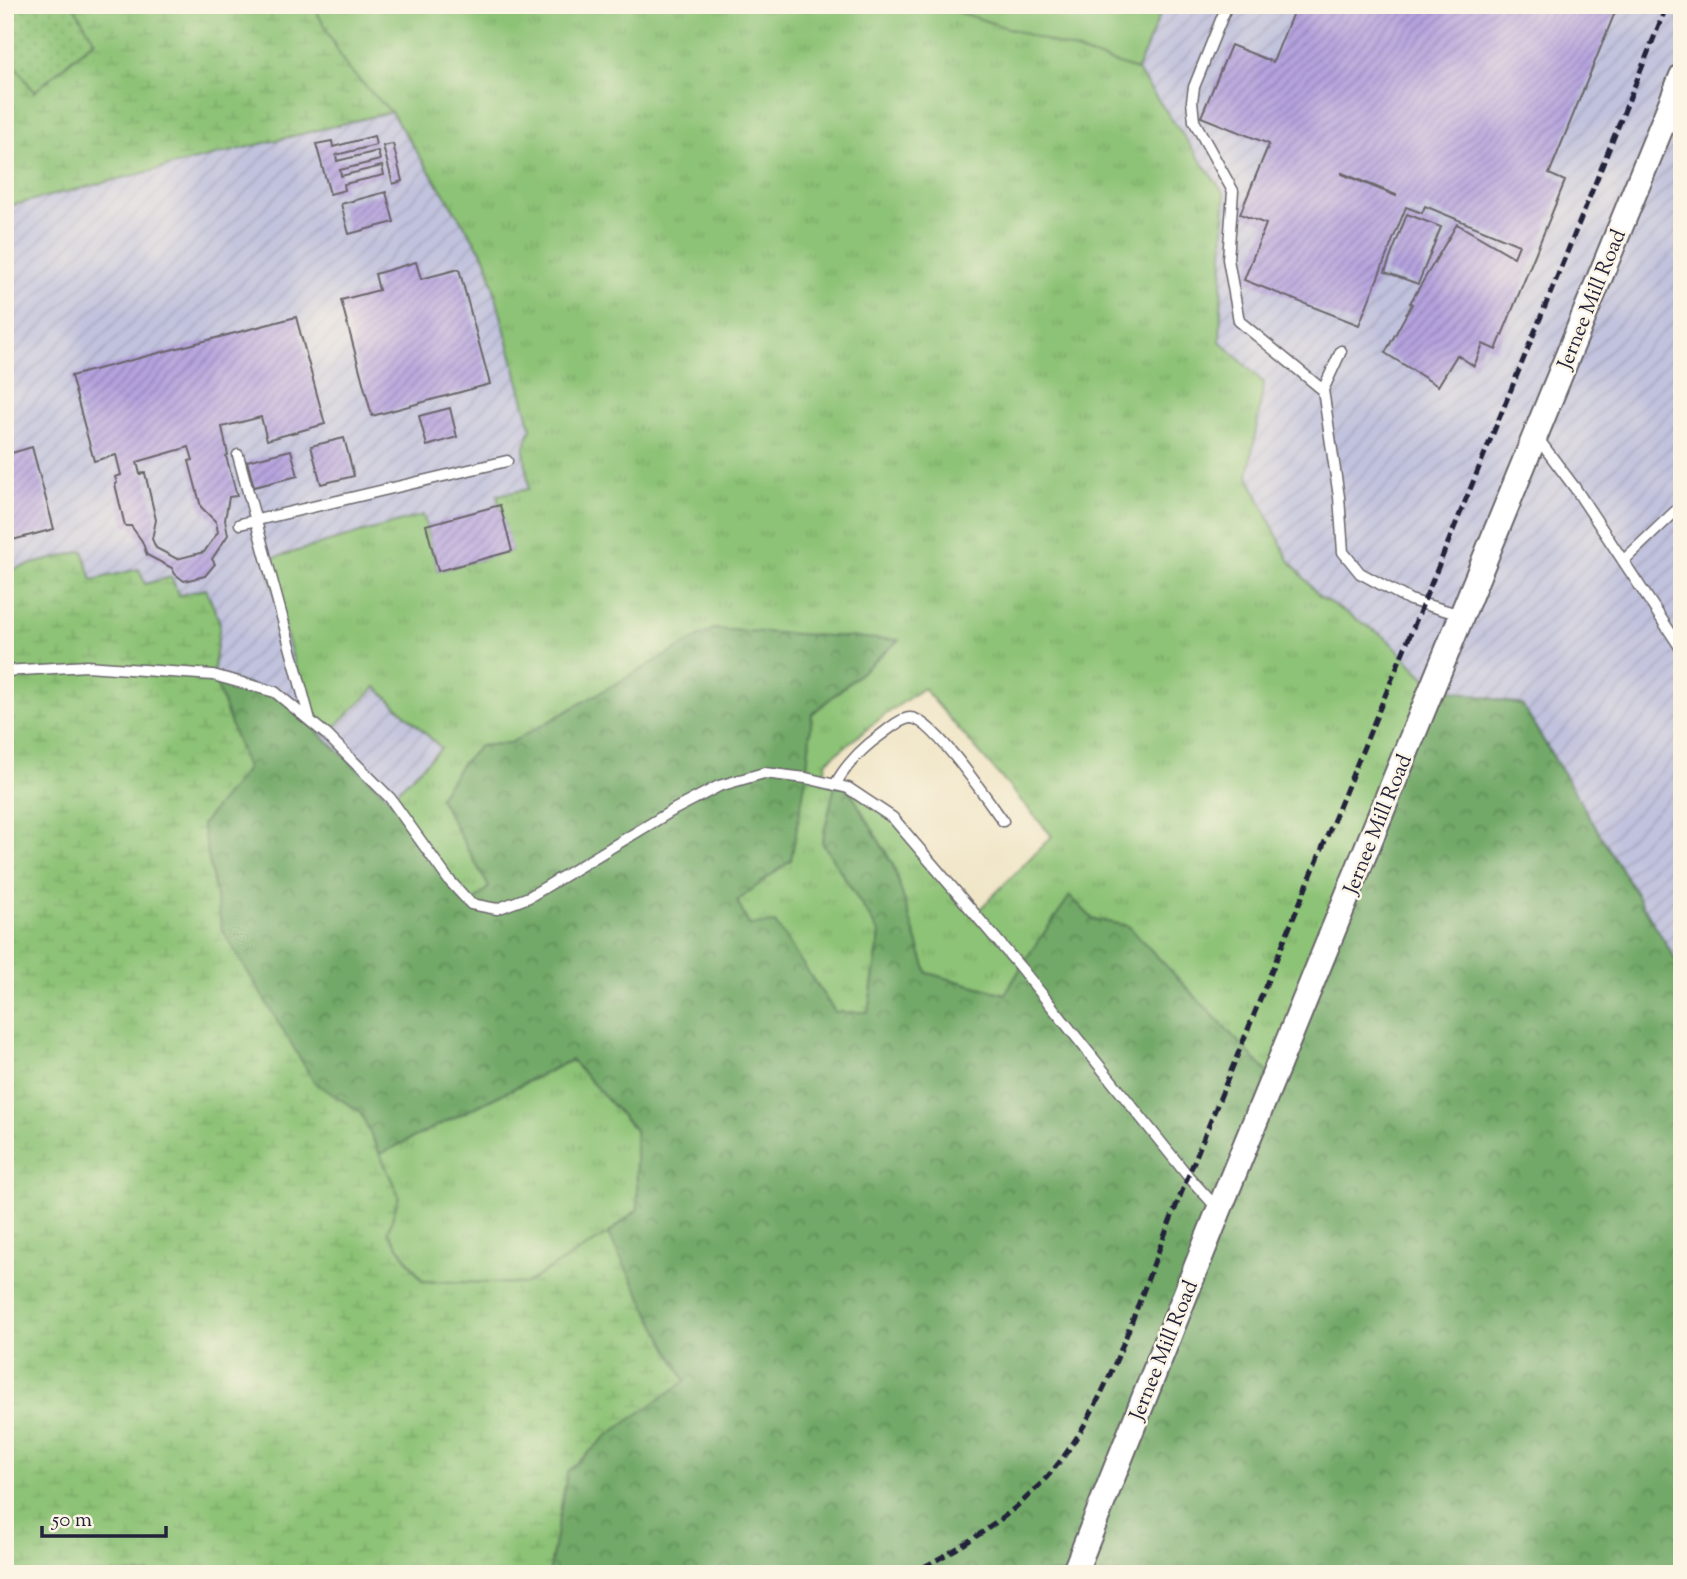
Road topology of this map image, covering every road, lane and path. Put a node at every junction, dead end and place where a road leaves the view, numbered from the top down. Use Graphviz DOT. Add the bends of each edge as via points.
graph roads {
  1 [pos="1227,5"];
  2 [pos="1682,76"];
  3 [pos="1341,351"];
  4 [pos="1323,390"];
  5 [pos="1535,436"];
  6 [pos="239,455"];
  7 [pos="507,461"];
  8 [pos="1682,505"];
  9 [pos="256,520"];
  10 [pos="240,524"];
  11 [pos="1623,561"];
  12 [pos="1461,615"];
  13 [pos="1682,650"];
  14 [pos="5,671"];
  15 [pos="310,721"];
  16 [pos="835,785"];
  17 [pos="1003,821"];
  18 [pos="1219,1210"];
  19 [pos="1074,1574"];
  1 -- 4 [label="lane" via="1192,102 1195,121 1233,191 1228,259 1239,321"];
  2 -- 5 [label="street, Jernee Mill Road" via="1674,105"];
  3 -- 4 [label="lane"];
  4 -- 12 [label="lane" via="1343,552 1360,572 1410,600"];
  5 -- 11 [label="lane"];
  5 -- 12 [label="street, Jernee Mill Road"];
  6 -- 9 [label="lane"];
  7 -- 9 [label="lane"];
  8 -- 11 [label="lane"];
  9 -- 10 [label="lane"];
  9 -- 15 [label="lane"];
  11 -- 13 [label="lane"];
  12 -- 18 [label="street, Jernee Mill Road"];
  14 -- 15 [label="lane" via="87,666 213,676 275,692"];
  15 -- 16 [label="lane" via="390,799 471,904 497,909 529,897 719,786 764,774"];
  16 -- 17 [label="lane" via="864,746 900,721 919,719 941,738"];
  16 -- 18 [label="lane" via="893,818"];
  18 -- 19 [label="street, Jernee Mill Road"];
}
